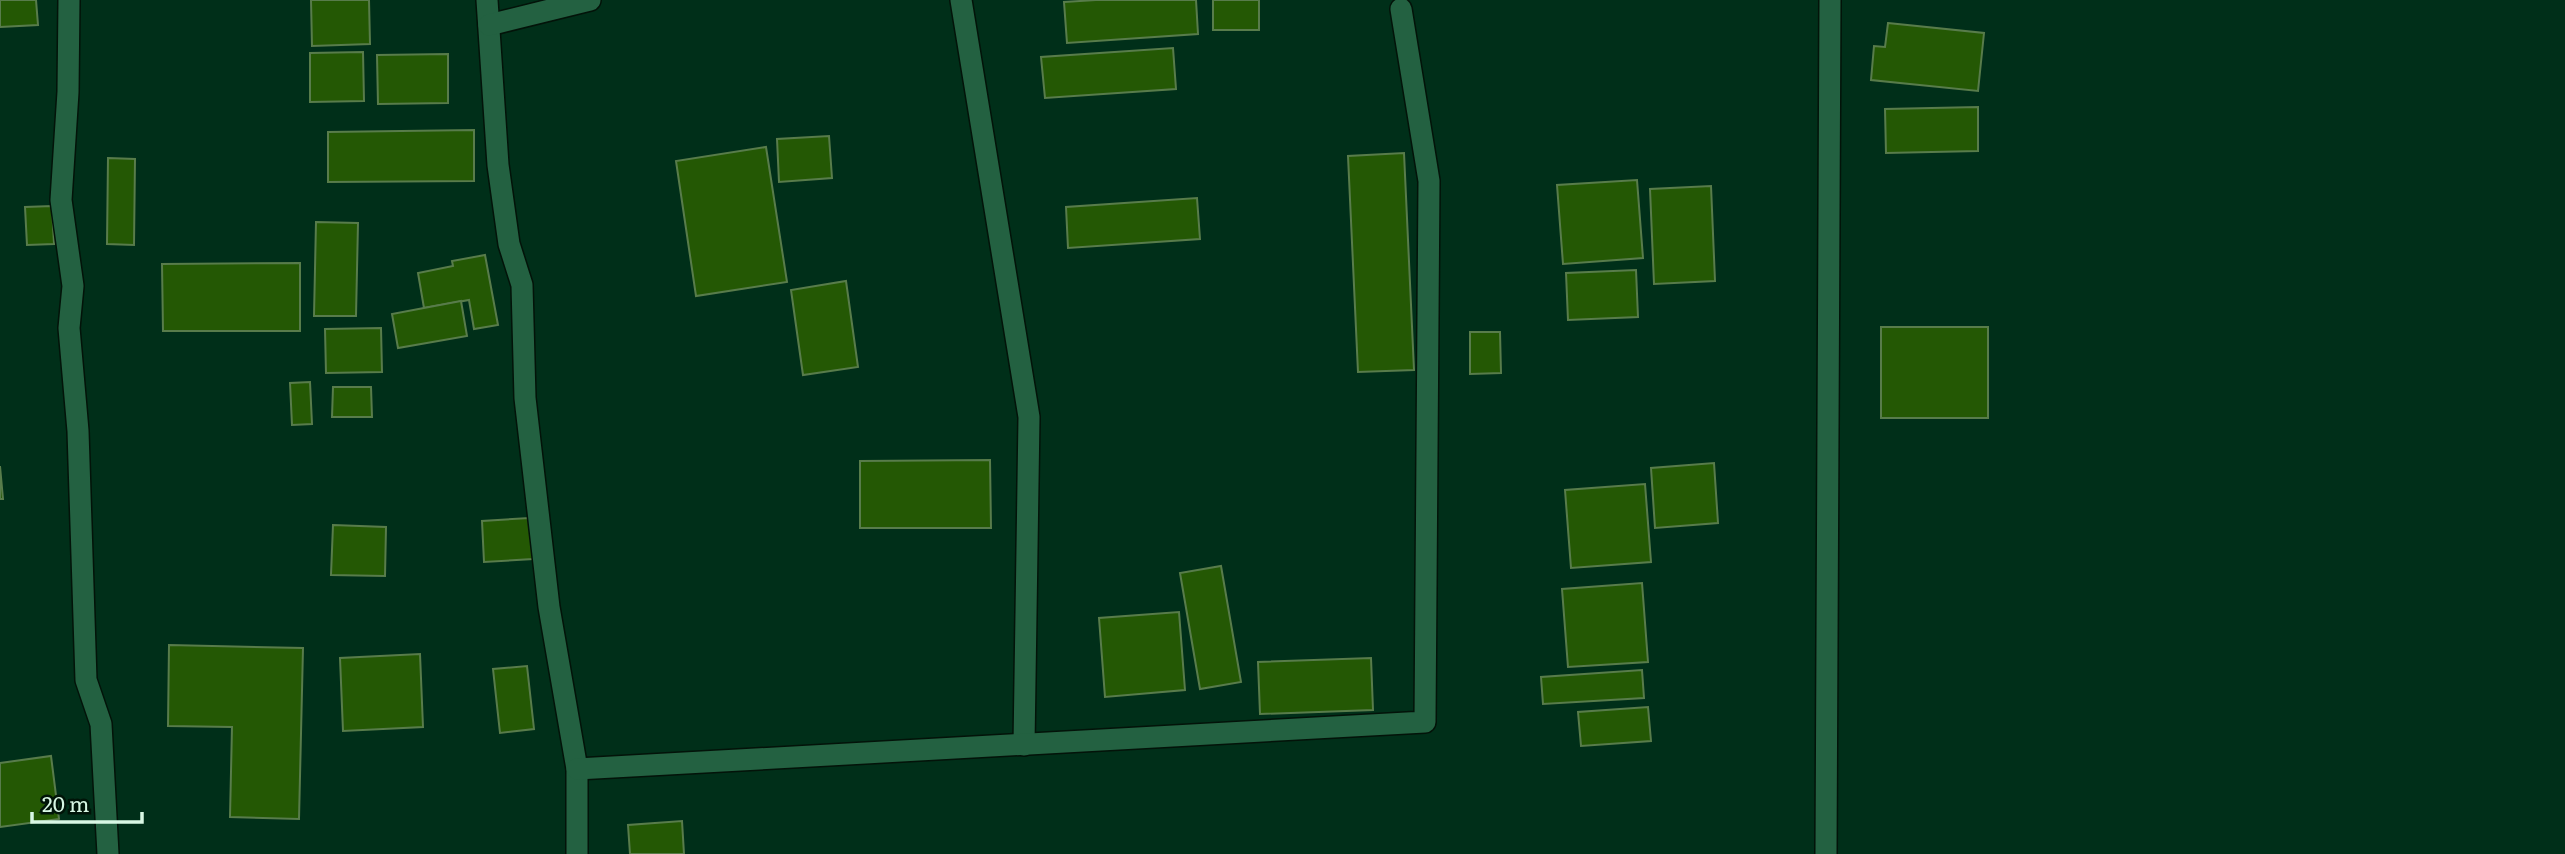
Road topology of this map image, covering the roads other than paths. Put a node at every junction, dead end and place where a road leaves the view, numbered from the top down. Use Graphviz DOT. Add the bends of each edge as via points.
graph roads {
  1 [pos="69,0"];
  2 [pos="488,0"];
  3 [pos="590,0"];
  4 [pos="961,0"];
  5 [pos="1830,0"];
  6 [pos="1401,9"];
  7 [pos="489,25"];
  8 [pos="1024,745"];
  9 [pos="577,769"];
  10 [pos="108,854"];
  11 [pos="577,854"];
  12 [pos="1826,854"];
  1 -- 10 [label="street" via="61,201 73,286 69,328 78,431 86,680 101,724"];
  2 -- 7 [label="street"];
  3 -- 7 [label="street"];
  4 -- 8 [label="street" via="1029,417"];
  5 -- 12 [label="street"];
  6 -- 8 [label="street" via="1429,181 1425,722"];
  7 -- 9 [label="street" via="498,165 509,244 522,285 525,398 549,607"];
  8 -- 9 [label="street"];
  9 -- 11 [label="street"];
}
